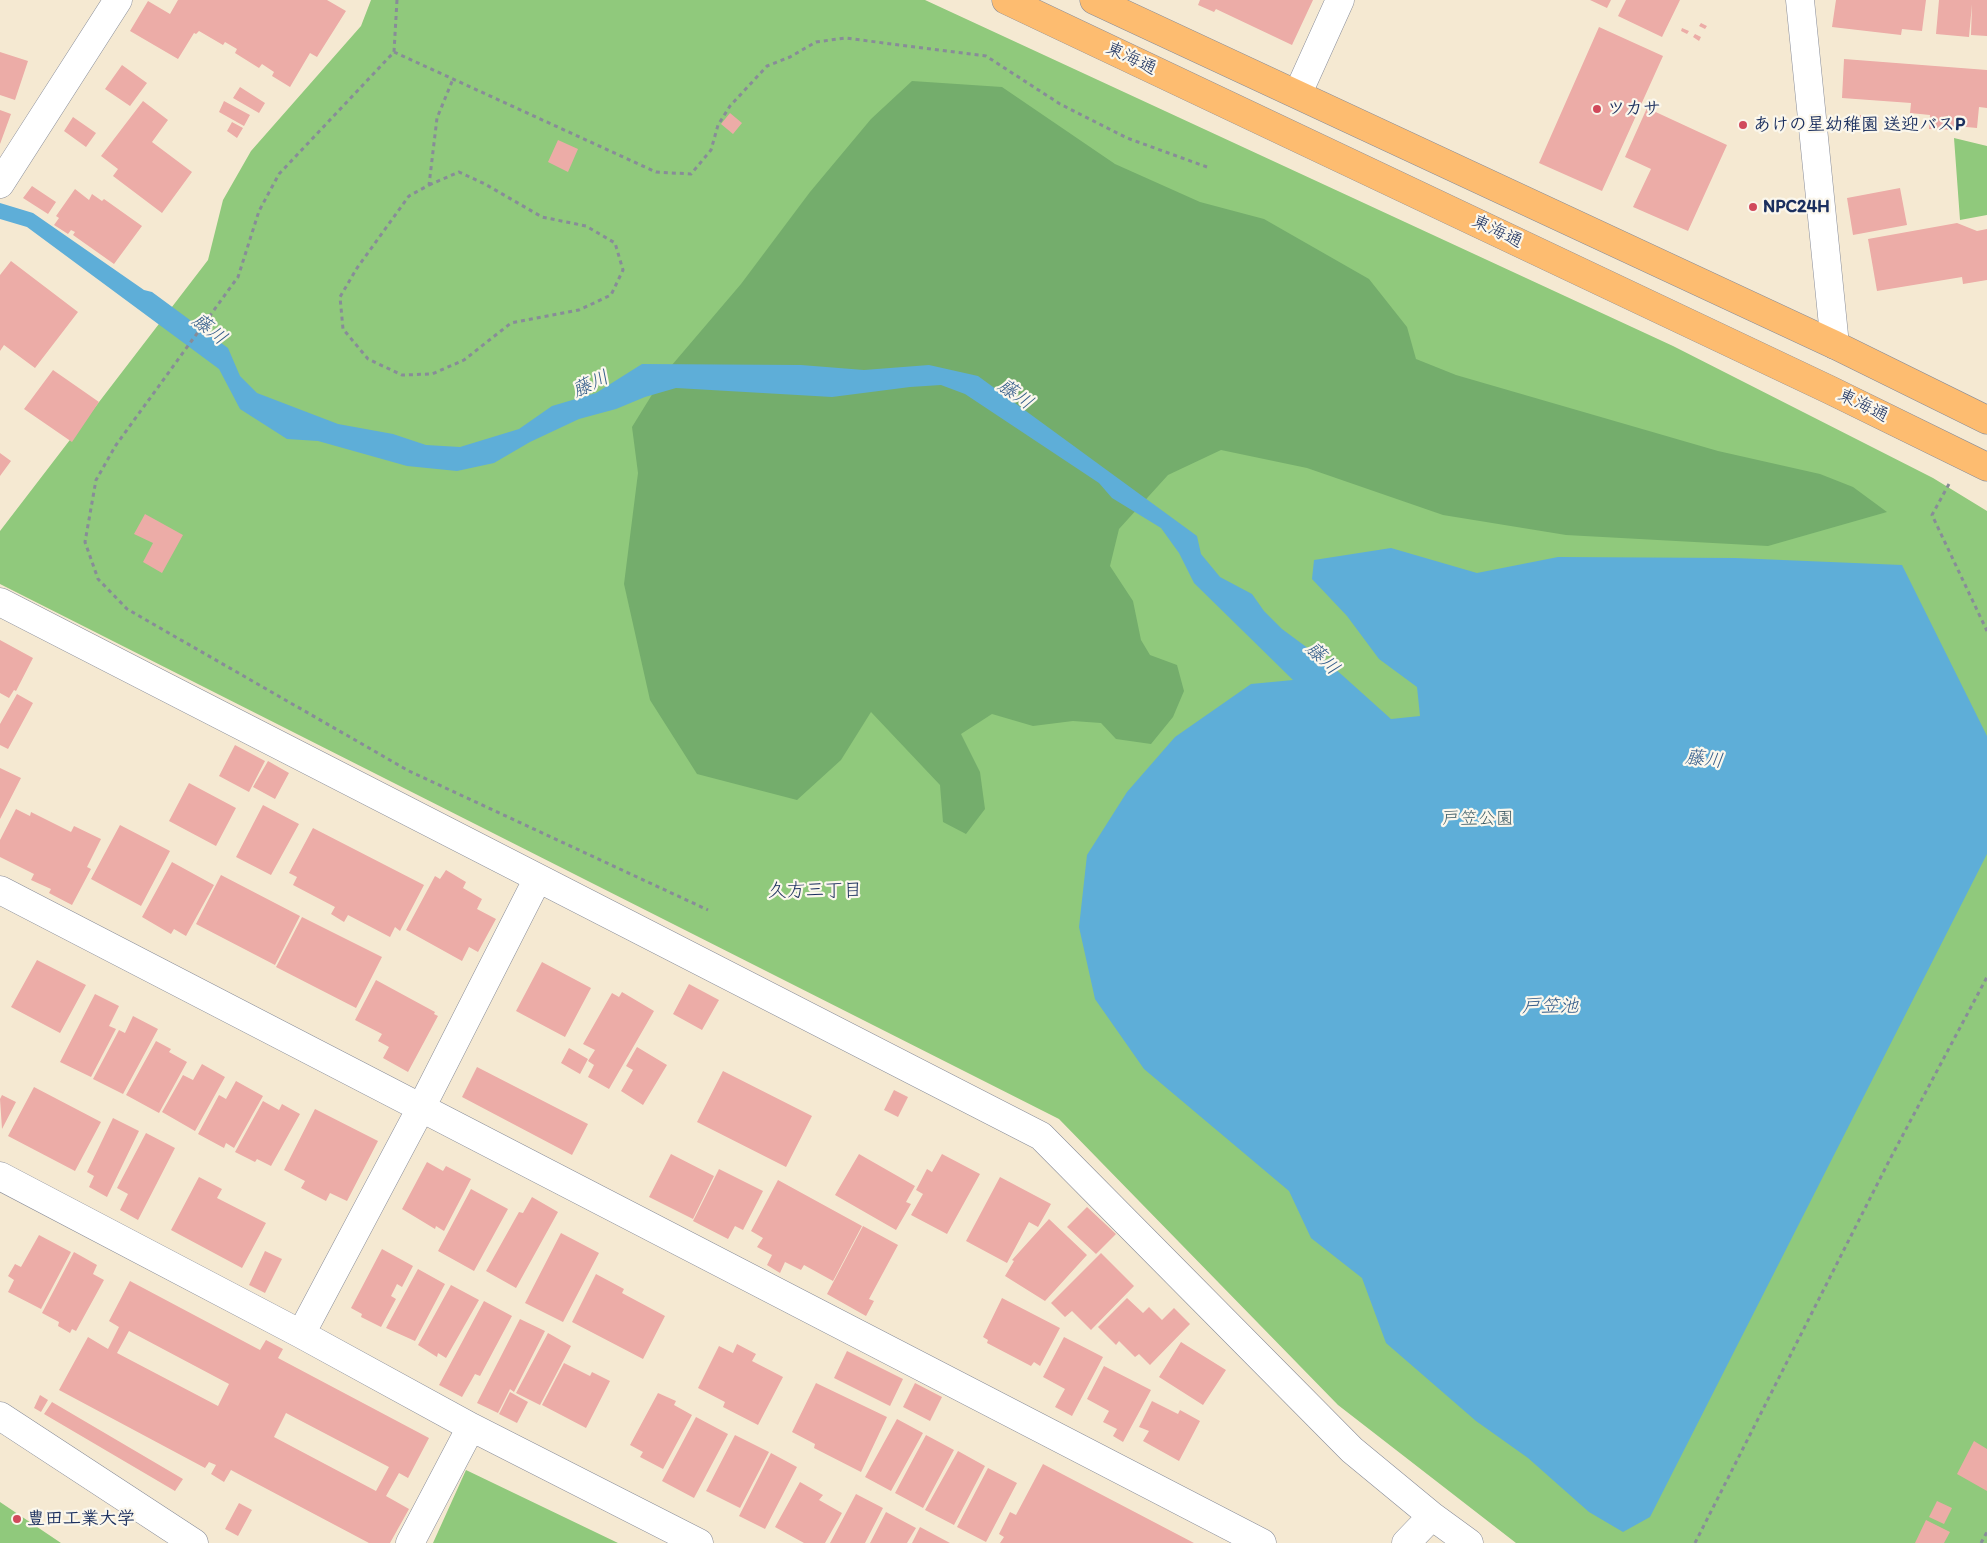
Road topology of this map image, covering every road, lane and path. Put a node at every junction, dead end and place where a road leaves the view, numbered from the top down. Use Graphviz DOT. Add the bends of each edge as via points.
graph roads {
  1 [pos="118,0"];
  2 [pos="397,0"];
  3 [pos="1006,0"];
  4 [pos="1094,0"];
  5 [pos="1340,0"];
  6 [pos="1800,0"];
  7 [pos="394,52"];
  8 [pos="453,79"];
  9 [pos="1298,93"];
  10 [pos="1207,167"];
  11 [pos="0,184"];
  12 [pos="429,185"];
  13 [pos="1835,345"];
  14 [pos="1985,414"];
  15 [pos="1976,461"];
  16 [pos="0,602"];
  17 [pos="1987,631"];
  18 [pos="537,880"];
  19 [pos="0,890"];
  20 [pos="708,910"];
  21 [pos="1987,977"];
  22 [pos="420,1108"];
  23 [pos="0,1176"];
  24 [pos="301,1334"];
  25 [pos="0,1416"];
  26 [pos="472,1427"];
  27 [pos="1432,1516"];
  28 [pos="1987,1532"];
  29 [pos="194,1543"];
  30 [pos="410,1543"];
  31 [pos="699,1543"];
  32 [pos="1262,1543"];
  33 [pos="1406,1543"];
  34 [pos="1469,1543"];
  35 [pos="1695,1543"];
  36 [pos="1981,1543"];
  1 -- 11 [label="street"];
  2 -- 7 [label="path"];
  3 -- 15 [label="main road, 東海通"];
  4 -- 9 [label="main road"];
  5 -- 9 [label="street"];
  6 -- 13 [label="street"];
  7 -- 8 [label="path"];
  7 -- 20 [label="path" via="279,174 258,212 238,277 116,445 96,480 85,542 98,579 127,609 409,771"];
  8 -- 10 [label="path" via="656,172 691,174 711,150 718,125 730,106 767,66 816,42 844,38 986,56 1060,104 1127,138"];
  8 -- 12 [label="path" via="437,118"];
  9 -- 13 [label="main road"];
  12 -- 12 [label="path" via="409,196 340,297 344,329 368,358 402,375 432,374 464,360 511,323 579,310 611,295 623,270 615,243 586,226 542,217 459,172"];
  13 -- 14 [label="main road"];
  15 -- 17 [label="path" via="1932,515"];
  16 -- 18 [label="street"];
  18 -- 22 [label="street"];
  18 -- 27 [label="street" via="1041,1136 1352,1450"];
  19 -- 22 [label="street"];
  21 -- 35 [label="path" via="1889,1161"];
  22 -- 24 [label="street"];
  22 -- 32 [label="street"];
  23 -- 24 [label="street"];
  24 -- 26 [label="street"];
  25 -- 29 [label="street"];
  26 -- 30 [label="street"];
  26 -- 31 [label="street"];
  27 -- 33 [label="street"];
  27 -- 34 [label="street"];
  28 -- 36 [label="path"];
}
